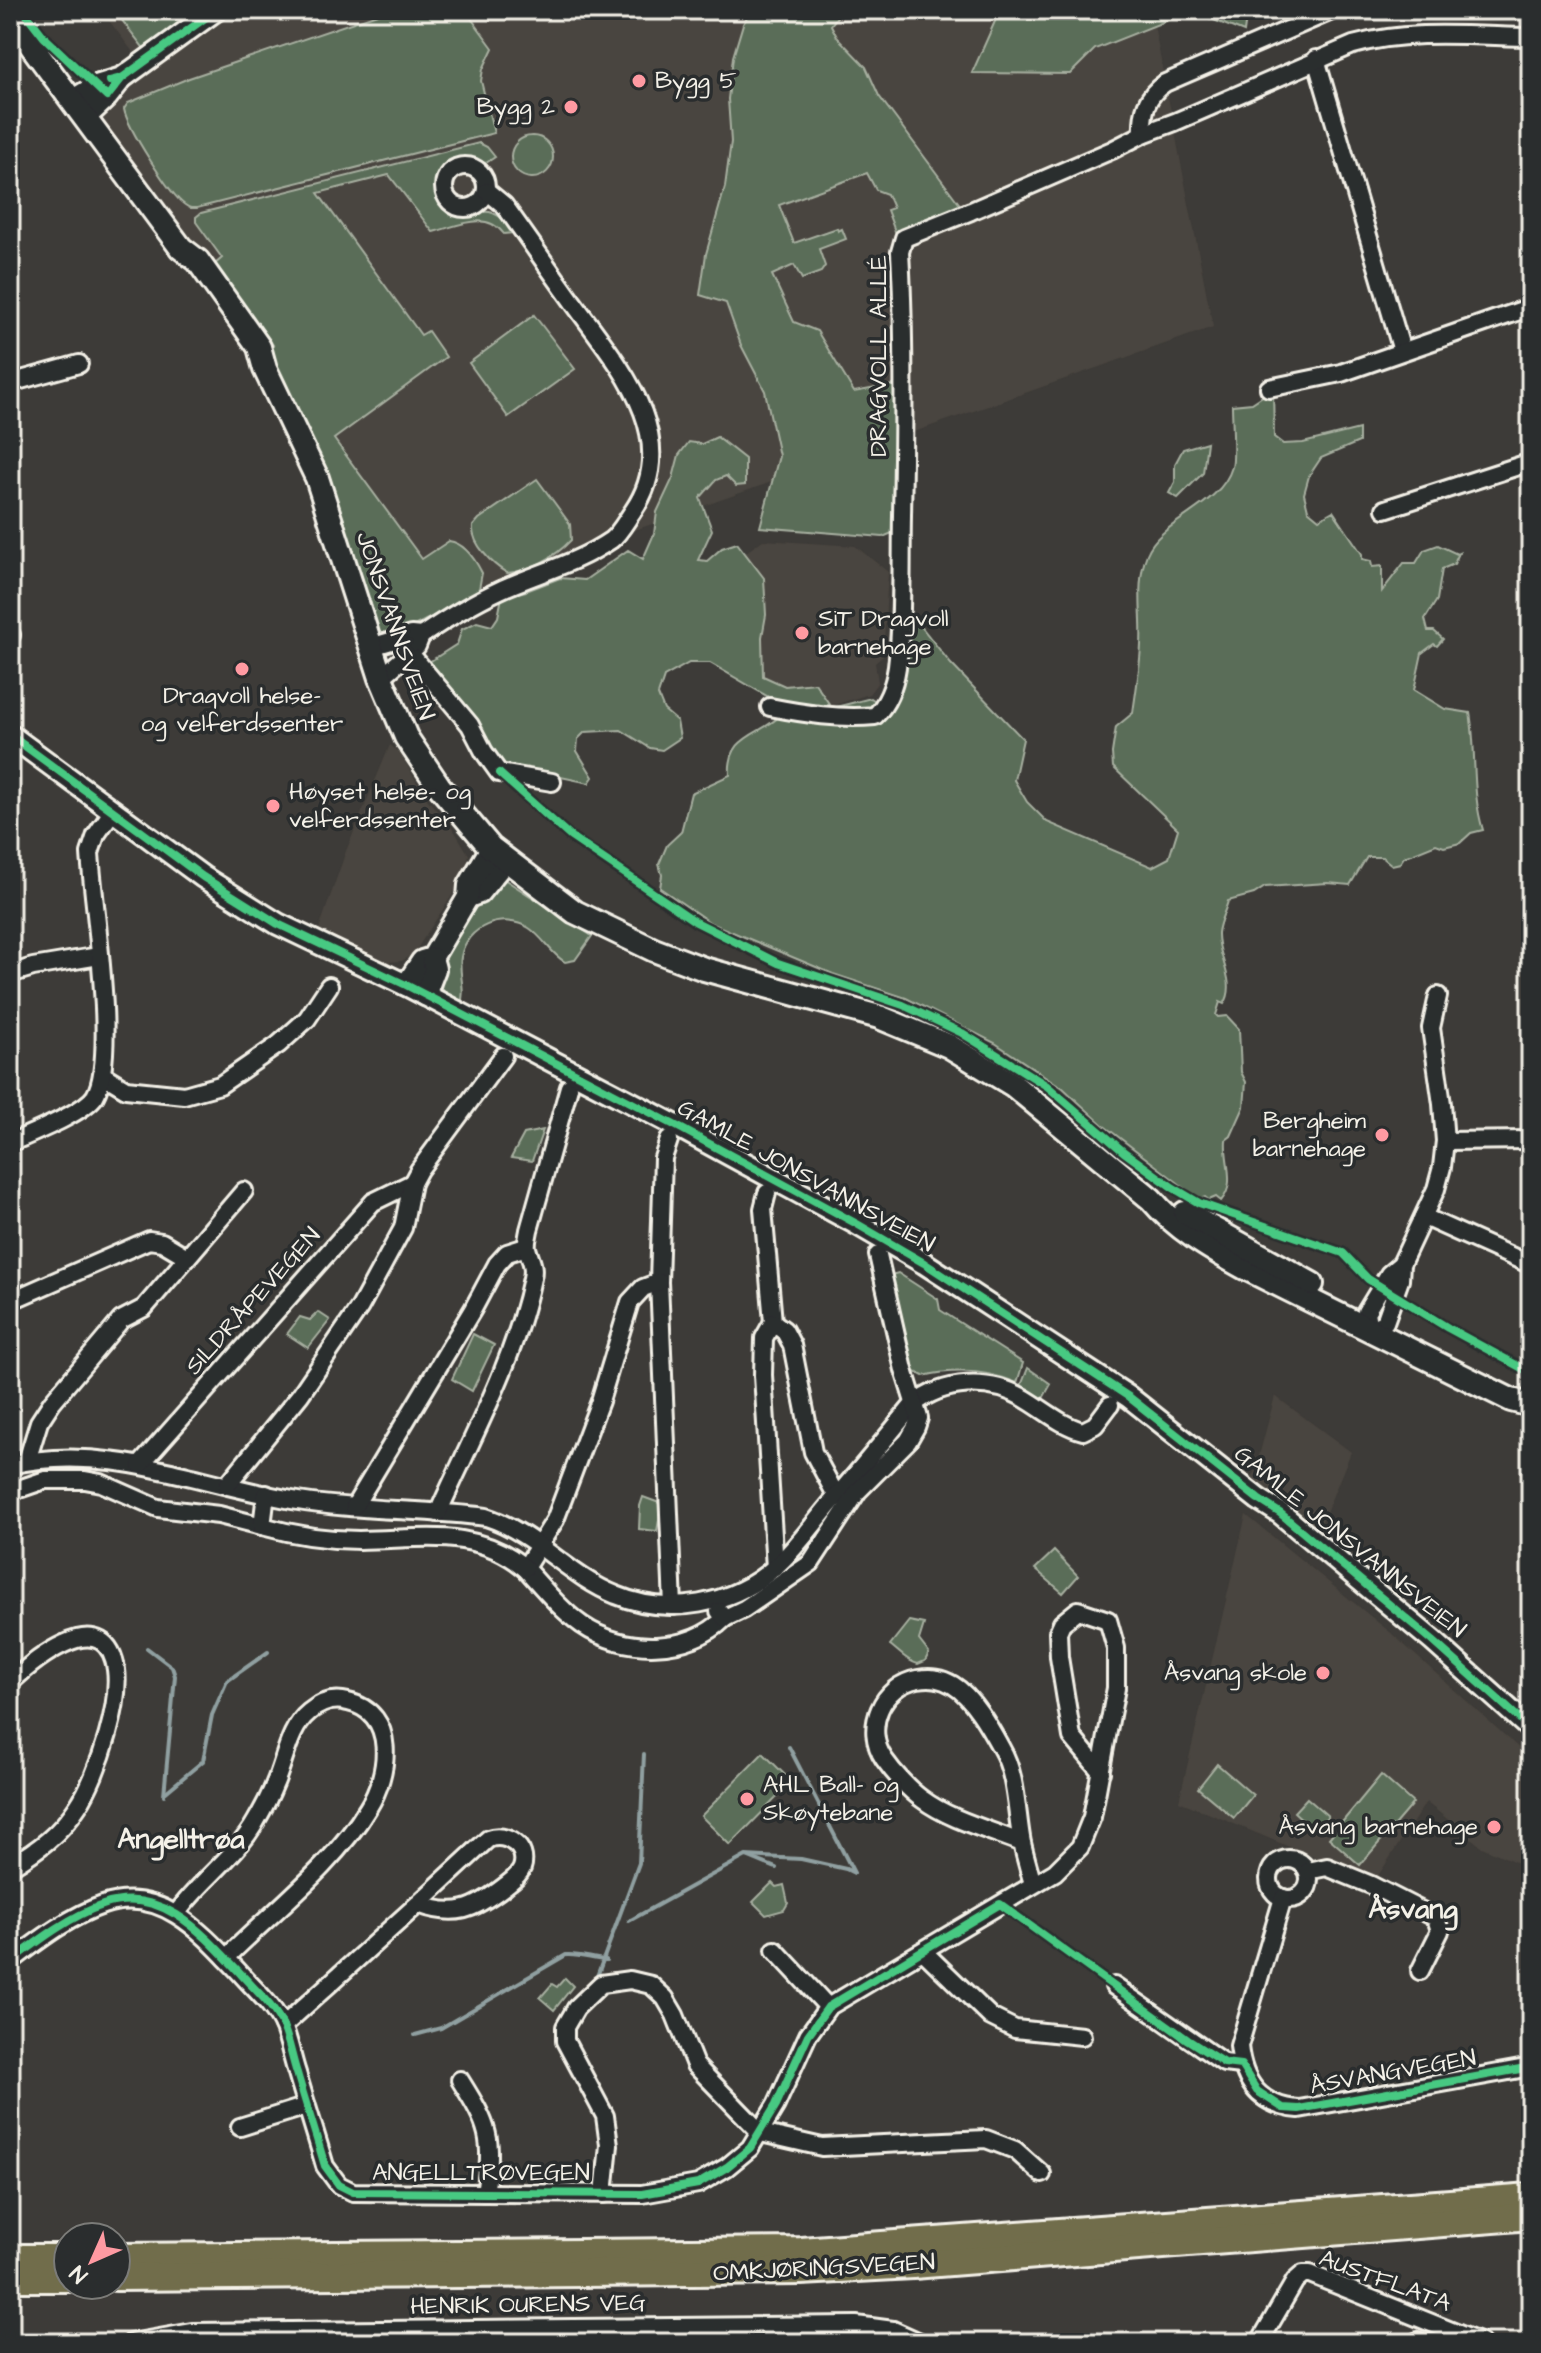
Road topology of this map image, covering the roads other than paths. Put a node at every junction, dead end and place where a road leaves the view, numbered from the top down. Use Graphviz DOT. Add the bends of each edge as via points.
graph roads {
  1 [pos="216,10"];
  2 [pos="1334,10"];
  3 [pos="10,17"];
  4 [pos="1531,37"];
  5 [pos="1316,59"];
  6 [pos="79,108"];
  7 [pos="1143,134"];
  8 [pos="487,191"];
  9 [pos="1531,307"];
  10 [pos="1402,351"];
  11 [pos="79,364"];
  12 [pos="10,383"];
  13 [pos="1269,388"];
  14 [pos="1531,462"];
  15 [pos="1385,509"];
  16 [pos="421,636"];
  17 [pos="371,647"];
  18 [pos="414,658"];
  19 [pos="381,678"];
  20 [pos="770,707"];
  21 [pos="10,735"];
  22 [pos="552,782"];
  23 [pos="112,812"];
  24 [pos="499,854"];
  25 [pos="99,956"];
  26 [pos="432,958"];
  27 [pos="10,974"];
  28 [pos="406,985"];
  29 [pos="329,986"];
  30 [pos="425,995"];
  31 [pos="1438,996"];
  32 [pos="503,1056"];
  33 [pos="103,1075"];
  34 [pos="569,1087"];
  35 [pos="669,1140"];
  36 [pos="1531,1140"];
  37 [pos="1445,1141"];
  38 [pos="10,1143"];
  39 [pos="412,1183"];
  40 [pos="244,1191"];
  41 [pos="767,1193"];
  42 [pos="1424,1217"];
  43 [pos="526,1247"];
  44 [pos="878,1255"];
  45 [pos="187,1257"];
  46 [pos="1531,1265"];
  47 [pos="659,1282"];
  48 [pos="10,1301"];
  49 [pos="1373,1321"];
  50 [pos="773,1322"];
  51 [pos="1531,1404"];
  52 [pos="1110,1405"];
  53 [pos="916,1412"];
  54 [pos="27,1461"];
  55 [pos="10,1465"];
  56 [pos="140,1465"];
  57 [pos="227,1485"];
  58 [pos="10,1492"];
  59 [pos="266,1494"];
  60 [pos="837,1497"];
  61 [pos="354,1507"];
  62 [pos="438,1513"];
  63 [pos="262,1526"];
  64 [pos="540,1546"];
  65 [pos="525,1568"];
  66 [pos="775,1568"];
  67 [pos="710,1602"];
  68 [pos="673,1606"];
  69 [pos="725,1618"];
  70 [pos="10,1683"];
  71 [pos="1531,1729"];
  72 [pos="1101,1772"];
  73 [pos="1022,1843"];
  74 [pos="10,1867"];
  75 [pos="1308,1871"];
  76 [pos="1033,1884"];
  77 [pos="1283,1898"];
  78 [pos="418,1904"];
  79 [pos="177,1913"];
  80 [pos="775,1950"];
  81 [pos="924,1952"];
  82 [pos="13,1955"];
  83 [pos="226,1958"];
  84 [pos="1420,1971"];
  85 [pos="1114,1986"];
  86 [pos="828,2007"];
  87 [pos="283,2026"];
  88 [pos="1082,2036"];
  89 [pos="1241,2065"];
  90 [pos="1531,2067"];
  91 [pos="460,2080"];
  92 [pos="307,2106"];
  93 [pos="240,2127"];
  94 [pos="761,2133"];
  95 [pos="1042,2174"];
  96 [pos="485,2193"];
  97 [pos="604,2194"];
  98 [pos="1531,2197"];
  99 [pos="1531,2216"];
  100 [pos="132,2257"];
  101 [pos="10,2258"];
  102 [pos="52,2258"];
  103 [pos="132,2277"];
  104 [pos="10,2278"];
  105 [pos="52,2278"];
  106 [pos="131,2343"];
  107 [pos="922,2343"];
  108 [pos="1259,2343"];
  109 [pos="1481,2343"];
  1 -- 6 [label="street" via="122,78 96,86"];
  2 -- 7 [label="street" via="1165,83 1144,110"];
  3 -- 6 [label="main road, JONSVANNSVEIEN"];
  4 -- 5 [label="street, DRAGVOLL ALLÉ" via="1389,37"];
  5 -- 7 [label="street, DRAGVOLL ALLÉ"];
  5 -- 10 [label="street"];
  6 -- 17 [label="main road, JONSVANNSVEIEN" via="265,369 317,478"];
  7 -- 20 [label="street, DRAGVOLL ALLÉ" via="904,238 901,583 897,669 890,695 875,716 816,716"];
  8 -- 16 [label="street" via="504,205 639,399 651,440 651,472 639,502 615,537 568,565 501,589"];
  9 -- 10 [label="street"];
  10 -- 13 [label="street" via="1341,373"];
  11 -- 12 [label="street"];
  14 -- 15 [label="street"];
  16 -- 17 [label="street"];
  16 -- 19 [label="street"];
  17 -- 19 [label="main road, JONSVANNSVEIEN"];
  18 -- 22 [label="street" via="470,725 499,773"];
  19 -- 24 [label="main road, JONSVANNSVEIEN" via="422,762"];
  21 -- 23 [label="street, GAMLE JONSVANNSVEIEN"];
  23 -- 25 [label="street" via="90,853"];
  23 -- 28 [label="street, GAMLE JONSVANNSVEIEN" via="271,920"];
  24 -- 26 [label="street" via="479,893 468,897"];
  24 -- 49 [label="main road, JONSVANNSVEIEN" via="575,912 654,950 879,1017 949,1046 1013,1085 1163,1213 1219,1253"];
  25 -- 27 [label="street"];
  25 -- 33 [label="street"];
  26 -- 28 [label="street" via="422,961"];
  26 -- 30 [label="street" via="435,969"];
  28 -- 30 [label="street, GAMLE JONSVANNSVEIEN"];
  29 -- 33 [label="street" via="307,1019 220,1085 184,1095 126,1089"];
  30 -- 71 [label="street, GAMLE JONSVANNSVEIEN" via="884,1240 1129,1397 1280,1513"];
  31 -- 37 [label="street" via="1431,1028"];
  32 -- 39 [label="street, SILDRÅPEVEGEN"];
  33 -- 38 [label="street" via="93,1098"];
  34 -- 43 [label="street"];
  35 -- 47 [label="street" via="663,1158"];
  36 -- 37 [label="street"];
  37 -- 42 [label="street" via="1436,1189"];
  39 -- 56 [label="street, SILDRÅPEVEGEN" via="373,1202"];
  39 -- 57 [label="street, SILDRÅPEVEGEN" via="403,1228 360,1307 300,1395"];
  40 -- 45 [label="street"];
  41 -- 50 [label="street" via="763,1209"];
  42 -- 46 [label="street"];
  42 -- 49 [label="street" via="1401,1264 1400,1280"];
  43 -- 61 [label="street" via="507,1253 497,1264"];
  43 -- 62 [label="street" via="533,1271 516,1333"];
  44 -- 53 [label="street"];
  45 -- 48 [label="street" via="149,1240"];
  45 -- 54 [label="street" via="144,1308 121,1320 52,1402 39,1422"];
  47 -- 64 [label="street" via="634,1296 569,1484"];
  47 -- 68 [label="street"];
  49 -- 51 [label="main road, JONSVANNSVEIEN" via="1517,1391"];
  50 -- 60 [label="street" via="792,1345 813,1452"];
  50 -- 66 [label="street" via="764,1338"];
  52 -- 53 [label="street" via="1095,1425 1083,1431 1020,1396 979,1385 952,1385 928,1394"];
  53 -- 60 [label="street"];
  53 -- 69 [label="street" via="908,1441 858,1491 811,1563"];
  54 -- 55 [label="street"];
  54 -- 56 [label="street" via="80,1457"];
  56 -- 57 [label="street"];
  57 -- 59 [label="street"];
  58 -- 63 [label="street" via="45,1480 85,1480 158,1508"];
  59 -- 61 [label="street"];
  59 -- 63 [label="street"];
  60 -- 66 [label="street"];
  61 -- 62 [label="street"];
  62 -- 64 [label="street" via="486,1517"];
  63 -- 65 [label="street" via="318,1538 438,1536 478,1542"];
  64 -- 65 [label="street"];
  64 -- 68 [label="street" via="616,1595"];
  65 -- 69 [label="street" via="567,1613 606,1638 671,1645 707,1634"];
  66 -- 67 [label="street"];
  67 -- 68 [label="street"];
  67 -- 69 [label="street"];
  70 -- 74 [label="street" via="42,1657 85,1636 103,1642 114,1658 114,1702 95,1774 45,1846"];
  72 -- 72 [label="street, ANGELLTRØVEGEN" via="1072,1737 1059,1657 1058,1632 1078,1610 1108,1620 1116,1648 1116,1688"];
  72 -- 76 [label="street, ANGELLTRØVEGEN" via="1080,1847 1055,1872"];
  73 -- 73 [label="street" via="1002,1750 955,1686 934,1677 908,1681 889,1692 876,1724 883,1757 890,1765 934,1807"];
  73 -- 76 [label="street"];
  75 -- 77 [label="street" via="1301,1895"];
  75 -- 77 [label="street" via="1293,1858 1275,1863 1268,1879"];
  75 -- 84 [label="street" via="1327,1867 1436,1918 1440,1931"];
  76 -- 81 [label="street, ANGELLTRØVEGEN"];
  77 -- 89 [label="street" via="1239,2046"];
  78 -- 78 [label="street" via="442,1911 472,1908 519,1874 521,1851 505,1837 488,1839"];
  78 -- 87 [label="street"];
  79 -- 82 [label="street, ANGELLTRØVEGEN" via="153,1905 104,1905"];
  79 -- 83 [label="street, ANGELLTRØVEGEN"];
  79 -- 83 [label="street" via="255,1823 305,1715 337,1700 372,1714 382,1730 385,1762 369,1808 340,1847"];
  80 -- 86 [label="street"];
  81 -- 86 [label="street, ANGELLTRØVEGEN"];
  81 -- 88 [label="street" via="991,2017 1015,2029"];
  83 -- 87 [label="street, ANGELLTRØVEGEN"];
  85 -- 89 [label="street, ÅSVANGVEGEN" via="1224,2063"];
  86 -- 94 [label="street, ANGELLTRØVEGEN" via="808,2035"];
  87 -- 92 [label="street, ANGELLTRØVEGEN"];
  89 -- 90 [label="street, ÅSVANGVEGEN" via="1257,2091 1283,2108 1299,2109"];
  91 -- 96 [label="street, ANGELLTRØVEGEN" via="485,2120 491,2157"];
  92 -- 93 [label="street"];
  92 -- 96 [label="street, ANGELLTRØVEGEN" via="325,2166 339,2185 353,2192"];
  94 -- 95 [label="street" via="822,2147 986,2139 1015,2150"];
  94 -- 97 [label="street, ANGELLTRØVEGEN" via="727,2167 698,2184 642,2194"];
  94 -- 97 [label="street, ANGELLTRØVEGEN" via="695,2065 659,1991 630,1980 601,1984 576,2008 565,2027 565,2041 605,2116 609,2145"];
  96 -- 97 [label="street, ANGELLTRØVEGEN"];
  98 -- 100 [label="highway, OMKJØRINGSVEGEN" via="801,2251"];
  99 -- 103 [label="highway, OMKJØRINGSVEGEN" via="801,2271"];
  101 -- 102 [label="highway"];
  104 -- 105 [label="highway"];
  106 -- 107 [label="street, HENRIK OURENS VEG" via="193,2332 856,2325 893,2330"];
  108 -- 109 [label="street, AUSTFLATA" via="1303,2274"];
}
